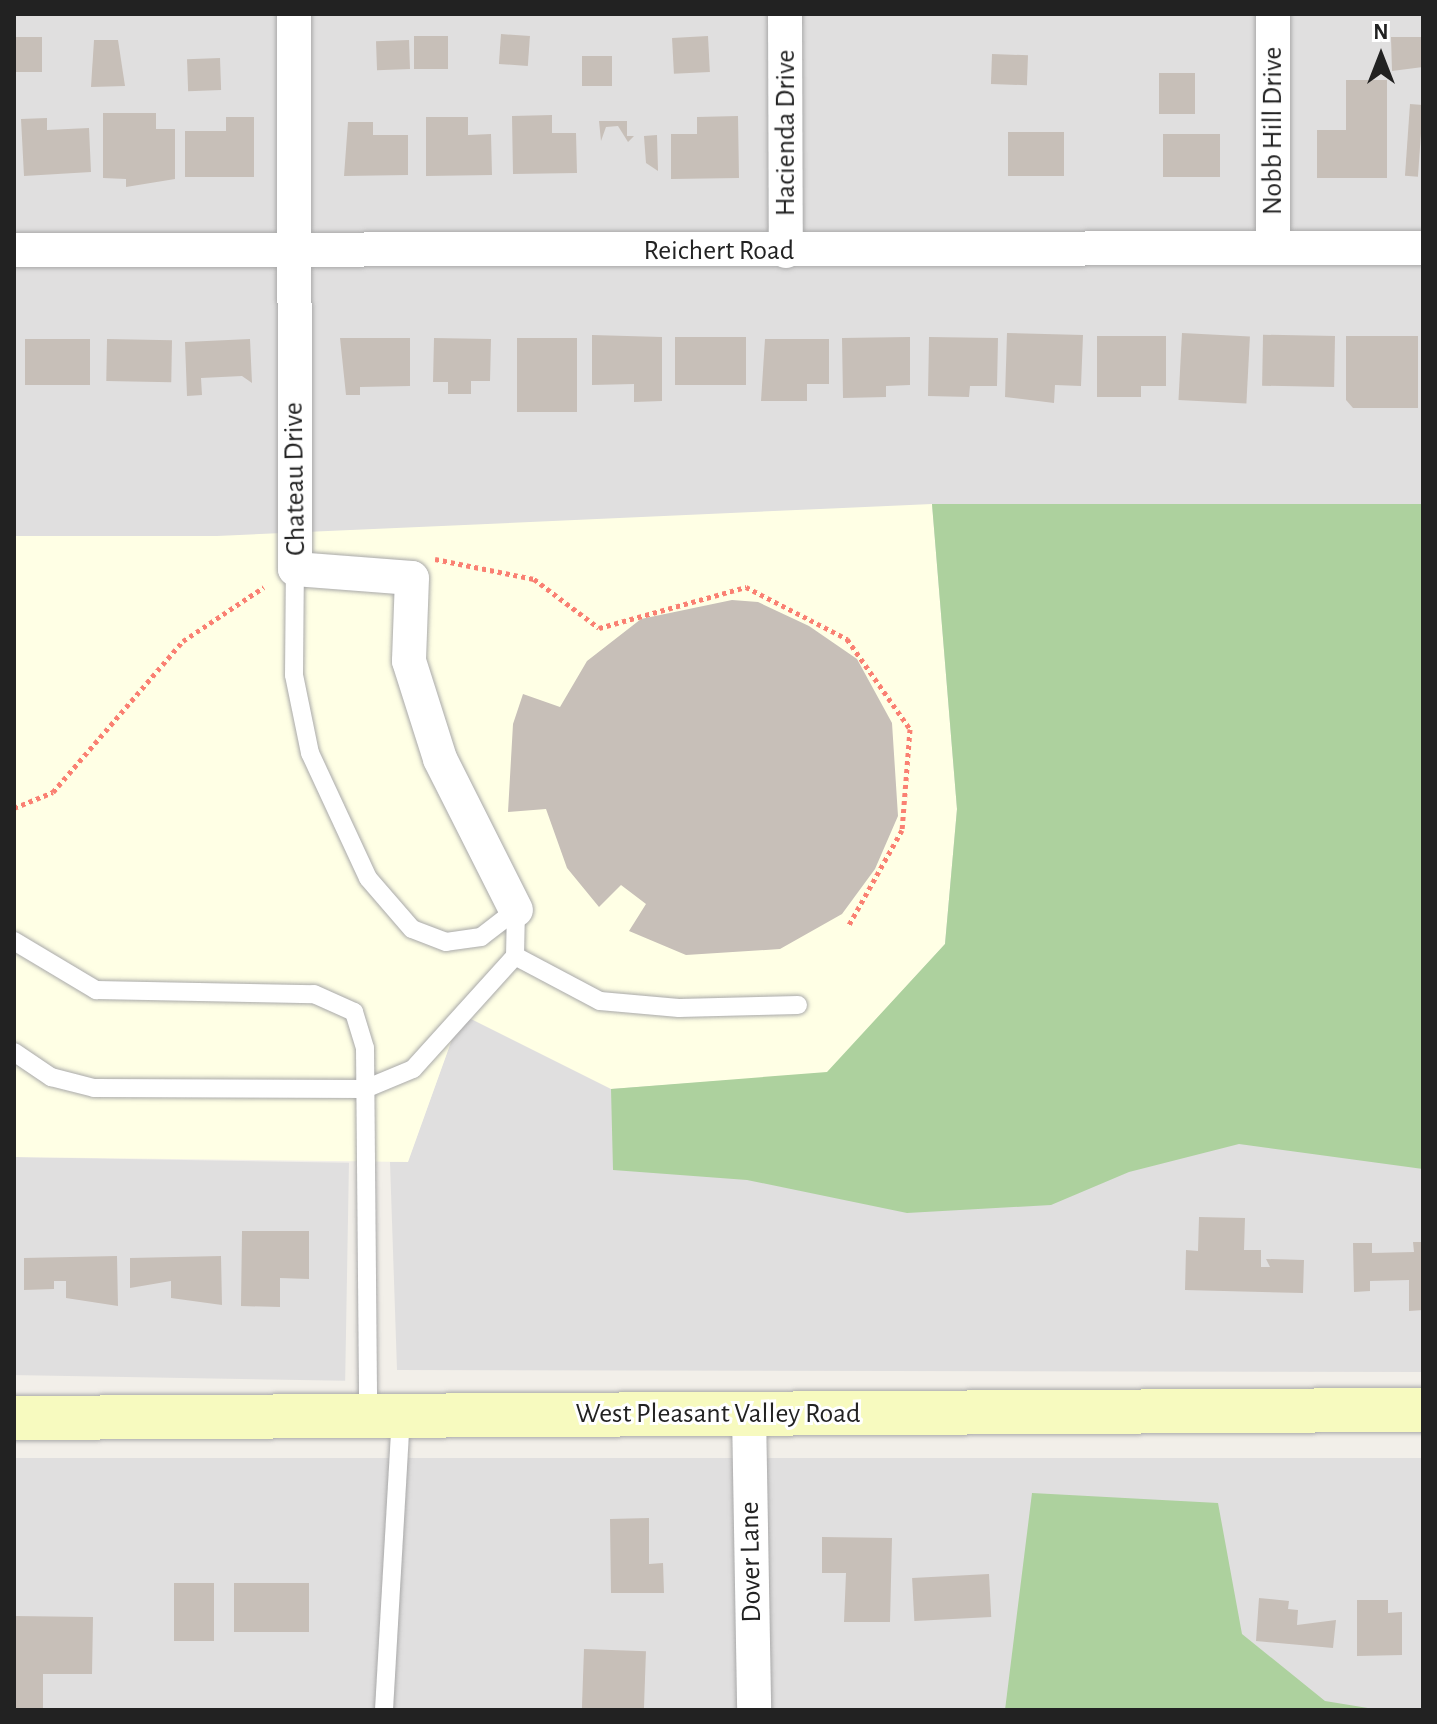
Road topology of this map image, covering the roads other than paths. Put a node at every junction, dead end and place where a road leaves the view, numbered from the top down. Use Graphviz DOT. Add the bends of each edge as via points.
graph roads {
  1 [pos="294,14"];
  2 [pos="785,14"];
  3 [pos="1273,14"];
  4 [pos="1273,248"];
  5 [pos="1423,248"];
  6 [pos="14,250"];
  7 [pos="293,251"];
  8 [pos="786,251"];
  9 [pos="295,569"];
  10 [pos="516,910"];
  11 [pos="14,941"];
  12 [pos="515,956"];
  13 [pos="798,1005"];
  14 [pos="14,1052"];
  15 [pos="365,1089"];
  16 [pos="1423,1410"];
  17 [pos="749,1413"];
  18 [pos="384,1417"];
  19 [pos="14,1418"];
  20 [pos="384,1710"];
  21 [pos="754,1710"];
  1 -- 7 [label="street, Chateau Drive"];
  2 -- 8 [label="street, Hacienda Drive"];
  3 -- 4 [label="street, Nobb Hill Drive"];
  4 -- 5 [label="street, Reichert Road"];
  4 -- 8 [label="street, Reichert Road"];
  6 -- 7 [label="street, Reichert Road"];
  7 -- 8 [label="street, Reichert Road"];
  7 -- 9 [label="street, Chateau Drive"];
  9 -- 10 [label="street, Chateau Drive" via="412,578 409,661 440,759"];
  9 -- 10 [label="lane" via="294,675 310,753 368,878 412,929 446,942 481,937"];
  10 -- 12 [label="lane"];
  11 -- 15 [label="lane" via="96,990 299,993 337,1002 362,1027"];
  12 -- 13 [label="lane" via="600,1001 679,1008"];
  12 -- 15 [label="lane" via="413,1069"];
  14 -- 15 [label="lane" via="51,1077 94,1088"];
  15 -- 18 [label="lane"];
  16 -- 17 [label="main road, West Pleasant Valley Road"];
  17 -- 18 [label="main road, West Pleasant Valley Road"];
  17 -- 21 [label="street, Dover Lane"];
  18 -- 19 [label="main road, West Pleasant Valley Road"];
  18 -- 20 [label="lane"];
}
